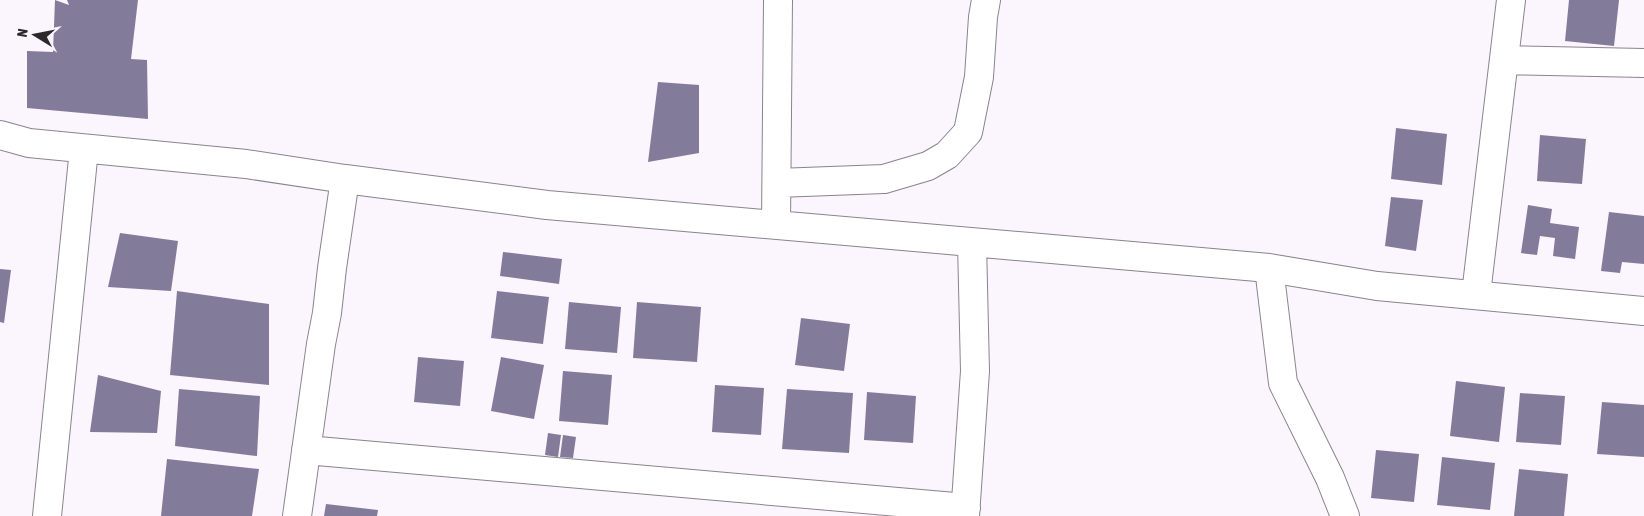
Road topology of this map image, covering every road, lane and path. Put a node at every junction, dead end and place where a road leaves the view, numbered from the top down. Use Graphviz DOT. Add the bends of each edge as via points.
graph roads {
  1 [pos="778,0"];
  2 [pos="986,0"];
  3 [pos="1511,0"];
  4 [pos="1504,60"];
  5 [pos="1644,63"];
  6 [pos="0,135"];
  7 [pos="84,149"];
  8 [pos="345,179"];
  9 [pos="777,183"];
  10 [pos="776,224"];
  11 [pos="972,243"];
  12 [pos="1269,268"];
  13 [pos="1476,294"];
  14 [pos="1644,311"];
  15 [pos="306,450"];
  16 [pos="966,512"];
  17 [pos="47,516"];
  18 [pos="297,516"];
  19 [pos="1345,516"];
  1 -- 9 [label="street"];
  2 -- 9 [label="street" via="979,77 968,132 947,155 928,166 884,179"];
  3 -- 4 [label="street"];
  4 -- 5 [label="street"];
  4 -- 13 [label="street"];
  6 -- 7 [label="street" via="29,143"];
  7 -- 8 [label="street" via="246,164"];
  7 -- 17 [label="street"];
  8 -- 10 [label="street" via="547,205"];
  8 -- 15 [label="street"];
  9 -- 10 [label="street"];
  10 -- 11 [label="street"];
  11 -- 12 [label="street"];
  11 -- 16 [label="street" via="976,371"];
  12 -- 13 [label="street" via="1377,286"];
  12 -- 19 [label="street" via="1282,383 1330,478"];
  13 -- 14 [label="street"];
  15 -- 16 [label="street"];
  15 -- 18 [label="street"];
}
